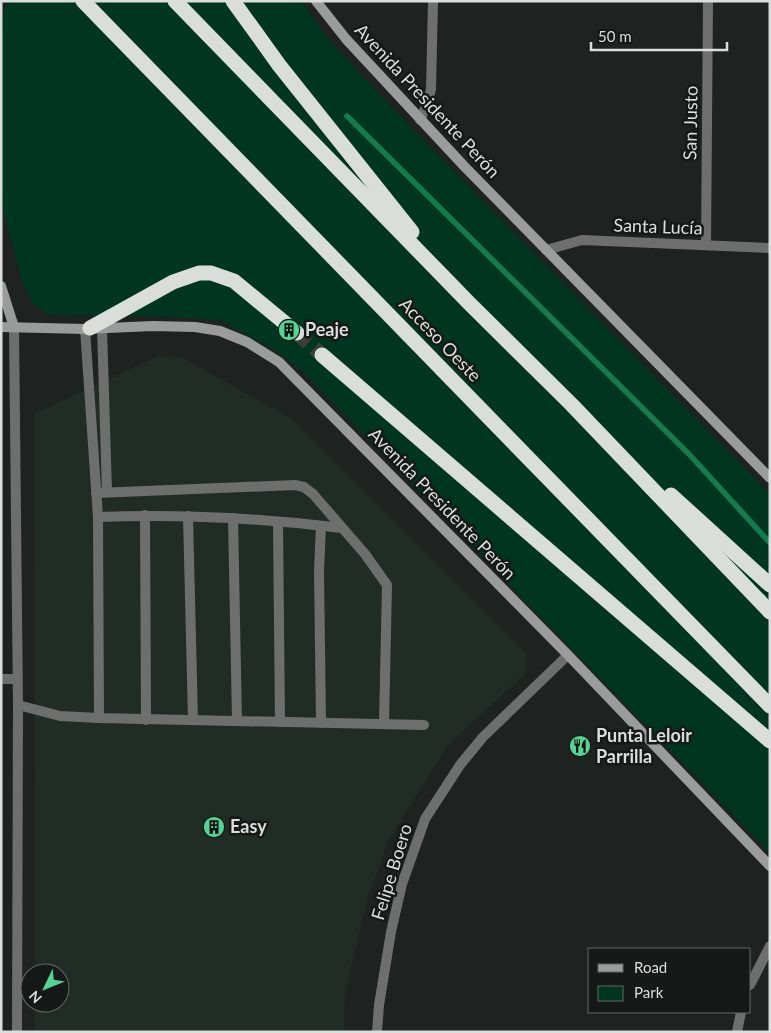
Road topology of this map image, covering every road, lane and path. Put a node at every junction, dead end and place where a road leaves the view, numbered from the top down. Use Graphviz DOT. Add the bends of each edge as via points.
graph roads {
  1 [pos="82,1"];
  2 [pos="175,1"];
  3 [pos="233,1"];
  4 [pos="316,1"];
  5 [pos="433,1"];
  6 [pos="708,1"];
  7 [pos="420,120"];
  8 [pos="706,245"];
  9 [pos="770,248"];
  10 [pos="546,250"];
  11 [pos="1,286"];
  12 [pos="469,303"];
  13 [pos="1,327"];
  14 [pos="14,327"];
  15 [pos="92,328"];
  16 [pos="297,333"];
  17 [pos="322,355"];
  18 [pos="572,406"];
  19 [pos="770,478"];
  20 [pos="107,492"];
  21 [pos="96,493"];
  22 [pos="145,515"];
  23 [pos="188,516"];
  24 [pos="98,517"];
  25 [pos="233,518"];
  26 [pos="278,523"];
  27 [pos="321,526"];
  28 [pos="342,528"];
  29 [pos="770,585"];
  30 [pos="770,612"];
  31 [pos="568,655"];
  32 [pos="1,679"];
  33 [pos="17,679"];
  34 [pos="18,705"];
  35 [pos="770,706"];
  36 [pos="99,718"];
  37 [pos="146,720"];
  38 [pos="193,720"];
  39 [pos="237,721"];
  40 [pos="280,722"];
  41 [pos="321,723"];
  42 [pos="384,724"];
  43 [pos="424,725"];
  44 [pos="770,741"];
  45 [pos="770,866"];
  46 [pos="770,946"];
  47 [pos="751,984"];
  48 [pos="741,1013"];
  49 [pos="17,1032"];
  50 [pos="377,1032"];
  51 [pos="737,1032"];
  1 -- 35 [label="highway, Acceso Oeste"];
  2 -- 12 [label="highway"];
  3 -- 12 [label="highway" via="274,58"];
  4 -- 7 [label="street, Avenida Presidente Perón"];
  5 -- 7 [label="street" via="431,89"];
  6 -- 8 [label="street, San Justo"];
  7 -- 10 [label="street, Avenida Presidente Perón"];
  8 -- 9 [label="street, Santa Lucía"];
  8 -- 10 [label="street, Santa Lucía" via="582,240"];
  10 -- 19 [label="street, Avenida Presidente Perón"];
  11 -- 14 [label="street"];
  12 -- 18 [label="highway"];
  13 -- 14 [label="street, Avenida Presidente Perón"];
  14 -- 15 [label="street, Avenida Presidente Perón"];
  14 -- 33 [label="street"];
  15 -- 16 [label="highway" via="173,282 199,273 211,273 234,281"];
  15 -- 20 [label="street"];
  15 -- 21 [label="street"];
  15 -- 31 [label="street, Avenida Presidente Perón" via="195,327 247,342 280,362"];
  17 -- 44 [label="highway"];
  18 -- 29 [label="highway"];
  18 -- 30 [label="highway"];
  20 -- 21 [label="street"];
  20 -- 28 [label="street" via="295,484 313,494"];
  21 -- 24 [label="street"];
  22 -- 23 [label="street"];
  22 -- 24 [label="street"];
  22 -- 37 [label="street"];
  23 -- 25 [label="street"];
  23 -- 38 [label="street"];
  24 -- 36 [label="street"];
  25 -- 26 [label="street"];
  25 -- 39 [label="street"];
  26 -- 27 [label="street"];
  26 -- 40 [label="street"];
  27 -- 28 [label="street"];
  27 -- 41 [label="street"];
  28 -- 42 [label="street" via="387,585"];
  31 -- 45 [label="street, Avenida Presidente Perón"];
  31 -- 50 [label="street, Felipe Boero" via="483,737 425,818 402,884 393,922"];
  32 -- 33 [label="street"];
  33 -- 34 [label="street"];
  34 -- 36 [label="street" via="60,716"];
  34 -- 49 [label="street"];
  36 -- 37 [label="street"];
  37 -- 38 [label="street"];
  38 -- 39 [label="street"];
  39 -- 40 [label="street"];
  40 -- 41 [label="street"];
  41 -- 42 [label="street"];
  42 -- 43 [label="street"];
  46 -- 47 [label="street"];
  48 -- 51 [label="street"];
}
